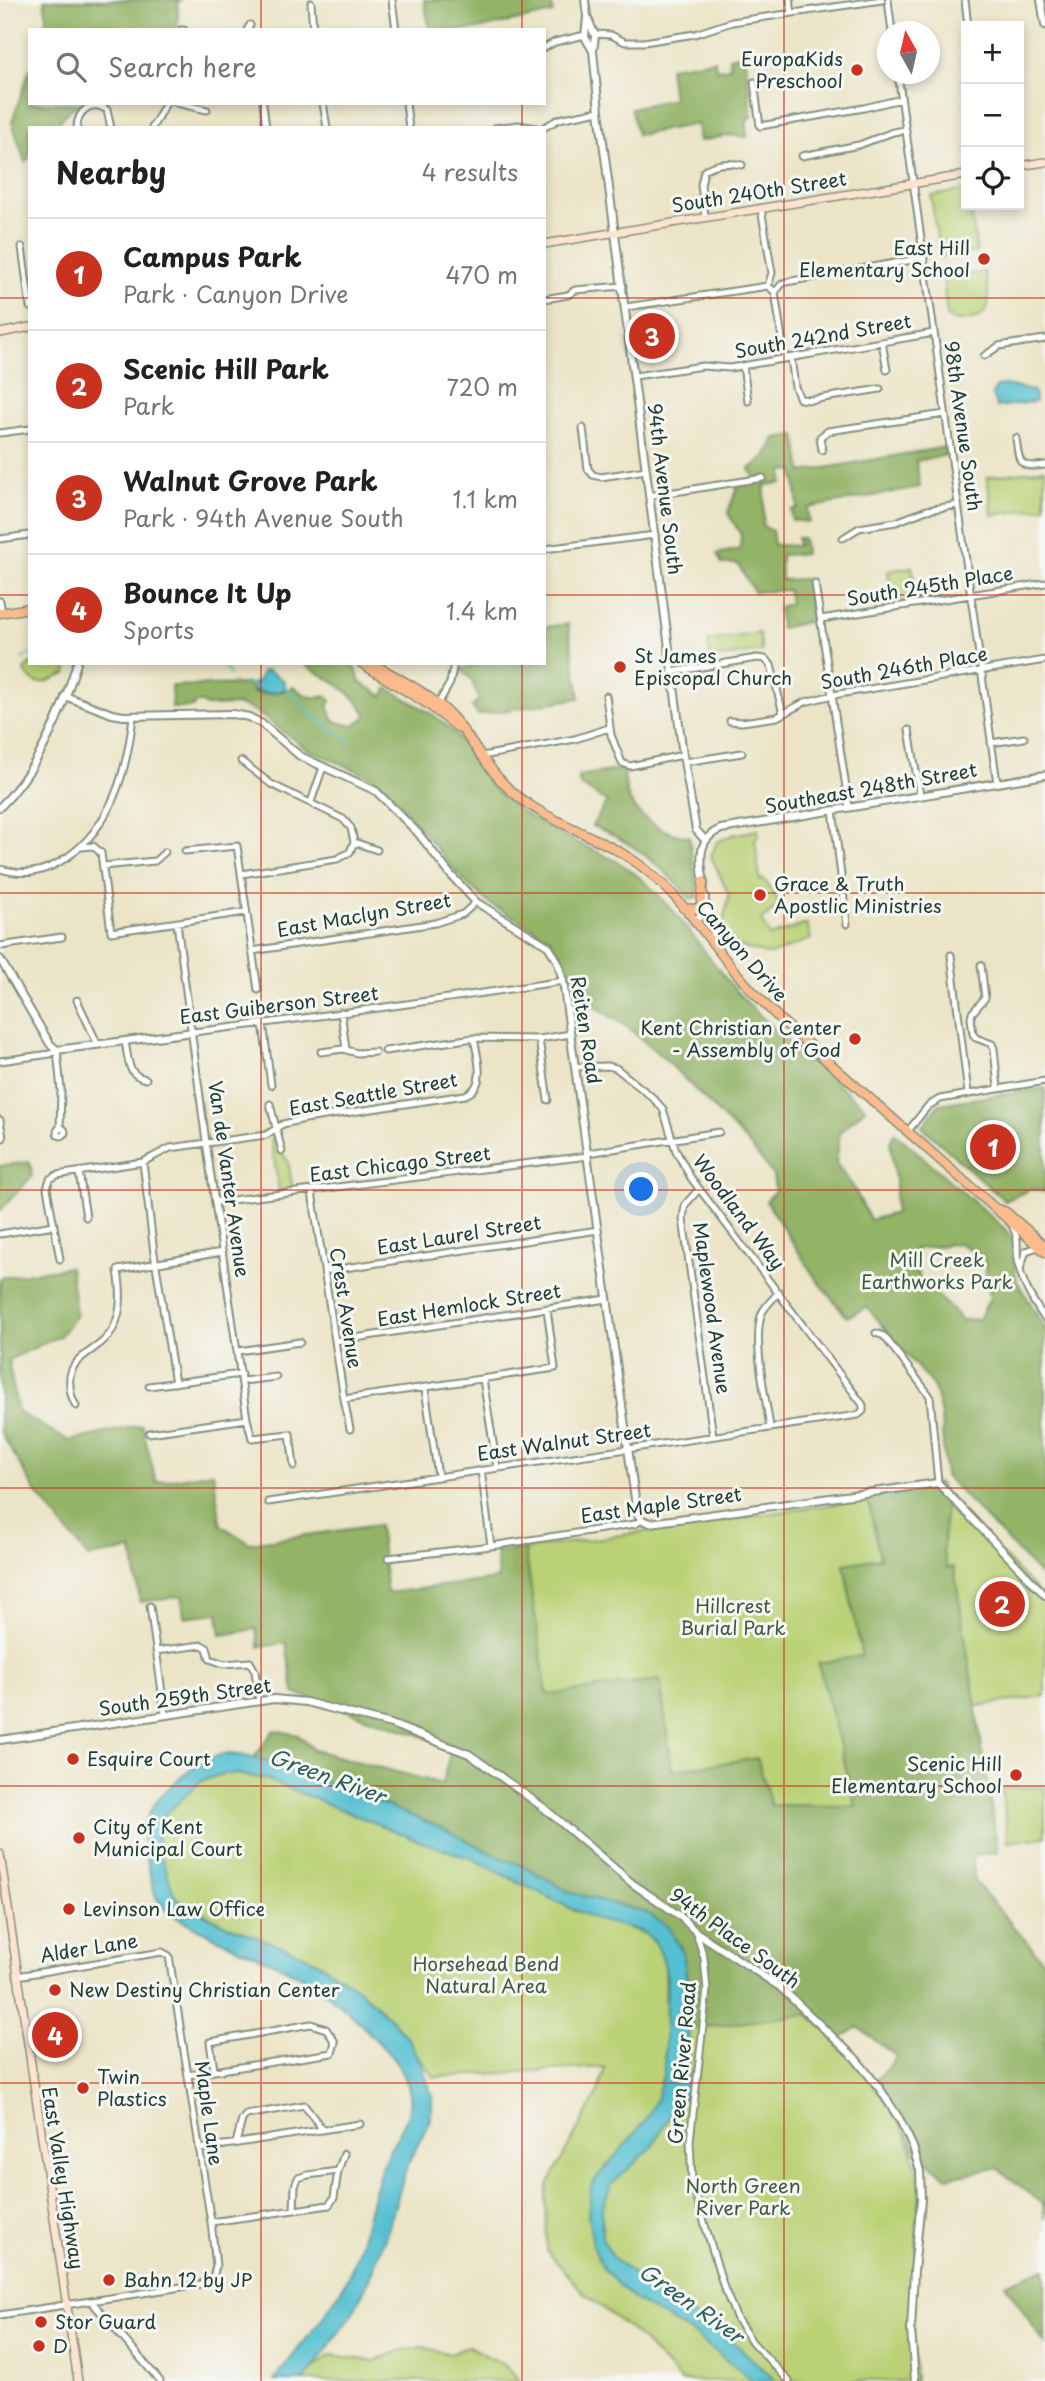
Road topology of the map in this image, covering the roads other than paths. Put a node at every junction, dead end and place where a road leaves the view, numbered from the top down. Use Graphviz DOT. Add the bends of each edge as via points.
graph roads {
  1 [pos="393,0"];
  2 [pos="585,0"];
  3 [pos="790,0"];
  4 [pos="882,0"];
  5 [pos="888,0"];
  6 [pos="965,0"];
  7 [pos="1041,0"];
  8 [pos="311,3"];
  9 [pos="792,13"];
  10 [pos="891,21"];
  11 [pos="967,21"];
  12 [pos="1045,25"];
  13 [pos="313,28"];
  14 [pos="396,28"];
  15 [pos="590,37"];
  16 [pos="546,47"];
  17 [pos="754,82"];
  18 [pos="899,84"];
  19 [pos="901,99"];
  20 [pos="165,105"];
  21 [pos="186,105"];
  22 [pos="263,105"];
  23 [pos="323,105"];
  24 [pos="406,105"];
  25 [pos="207,110"];
  26 [pos="599,111"];
  27 [pos="77,126"];
  28 [pos="111,126"];
  29 [pos="153,126"];
  30 [pos="266,126"];
  31 [pos="327,126"];
  32 [pos="409,126"];
  33 [pos="546,126"];
  34 [pos="905,130"];
  35 [pos="802,156"];
  36 [pos="1045,162"];
  37 [pos="742,165"];
  38 [pos="1024,165"];
  39 [pos="961,176"];
  40 [pos="913,183"];
  41 [pos="761,208"];
  42 [pos="705,217"];
  43 [pos="616,231"];
  44 [pos="546,244"];
  45 [pos="22,247"];
  46 [pos="924,258"];
  47 [pos="623,286"];
  48 [pos="772,288"];
  49 [pos="28,292"];
  50 [pos="546,299"];
  51 [pos="625,307"];
  52 [pos="28,327"];
  53 [pos="0,332"];
  54 [pos="934,333"];
  55 [pos="1045,339"];
  56 [pos="883,342"];
  57 [pos="984,356"];
  58 [pos="788,358"];
  59 [pos="743,366"];
  60 [pos="887,370"];
  61 [pos="635,376"];
  62 [pos="880,390"];
  63 [pos="748,401"];
  64 [pos="945,414"];
  65 [pos="583,428"];
  66 [pos="28,429"];
  67 [pos="0,433"];
  68 [pos="1016,438"];
  69 [pos="822,450"];
  70 [pos="1045,465"];
  71 [pos="646,470"];
  72 [pos="764,478"];
  73 [pos="649,496"];
  74 [pos="958,505"];
  75 [pos="28,535"];
  76 [pos="655,535"];
  77 [pos="843,538"];
  78 [pos="0,539"];
  79 [pos="546,548"];
  80 [pos="1045,583"];
  81 [pos="815,584"];
  82 [pos="971,595"];
  83 [pos="0,601"];
  84 [pos="28,608"];
  85 [pos="1,613"];
  86 [pos="821,619"];
  87 [pos="1045,660"];
  88 [pos="76,665"];
  89 [pos="363,665"];
  90 [pos="375,665"];
  91 [pos="454,665"];
  92 [pos="981,670"];
  93 [pos="672,672"];
  94 [pos="833,695"];
  95 [pos="65,696"];
  96 [pos="606,696"];
  97 [pos="438,704"];
  98 [pos="783,714"];
  99 [pos="134,717"];
  100 [pos="730,721"];
  101 [pos="460,728"];
  102 [pos="610,728"];
  103 [pos="909,730"];
  104 [pos="1024,738"];
  105 [pos="991,743"];
  106 [pos="742,753"];
  107 [pos="482,756"];
  108 [pos="684,759"];
  109 [pos="241,761"];
  110 [pos="324,767"];
  111 [pos="1045,775"];
  112 [pos="996,783"];
  113 [pos="920,795"];
  114 [pos="310,802"];
  115 [pos="0,807"];
  116 [pos="849,807"];
  117 [pos="833,810"];
  118 [pos="705,840"];
  119 [pos="354,842"];
  120 [pos="82,847"];
  121 [pos="377,850"];
  122 [pos="186,851"];
  123 [pos="165,852"];
  124 [pos="103,866"];
  125 [pos="0,869"];
  126 [pos="241,874"];
  127 [pos="704,886"];
  128 [pos="477,902"];
  129 [pos="683,908"];
  130 [pos="246,912"];
  131 [pos="695,922"];
  132 [pos="177,923"];
  133 [pos="847,924"];
  134 [pos="62,937"];
  135 [pos="0,946"];
  136 [pos="252,951"];
  137 [pos="719,951"];
  138 [pos="951,955"];
  139 [pos="0,959"];
  140 [pos="981,965"];
  141 [pos="563,981"];
  142 [pos="258,990"];
  143 [pos="77,1000"];
  144 [pos="341,1012"];
  145 [pos="263,1023"];
  146 [pos="193,1032"];
  147 [pos="571,1034"];
  148 [pos="474,1038"];
  149 [pos="539,1039"];
  150 [pos="125,1041"];
  151 [pos="98,1045"];
  152 [pos="346,1049"];
  153 [pos="57,1050"];
  154 [pos="385,1051"];
  155 [pos="321,1052"];
  156 [pos="374,1052"];
  157 [pos="0,1060"];
  158 [pos="576,1067"];
  159 [pos="146,1079"];
  160 [pos="1045,1082"];
  161 [pos="271,1085"];
  162 [pos="998,1088"];
  163 [pos="968,1093"];
  164 [pos="548,1100"];
  165 [pos="270,1104"];
  166 [pos="0,1120"];
  167 [pos="60,1129"];
  168 [pos="276,1129"];
  169 [pos="908,1131"];
  170 [pos="719,1132"];
  171 [pos="3,1138"];
  172 [pos="672,1139"];
  173 [pos="206,1142"];
  174 [pos="282,1151"];
  175 [pos="588,1154"];
  176 [pos="143,1162"];
  177 [pos="79,1171"];
  178 [pos="699,1189"];
  179 [pos="312,1192"];
  180 [pos="216,1202"];
  181 [pos="996,1208"];
  182 [pos="86,1217"];
  183 [pos="54,1225"];
  184 [pos="1012,1225"];
  185 [pos="598,1230"];
  186 [pos="0,1234"];
  187 [pos="1043,1248"];
  188 [pos="222,1252"];
  189 [pos="60,1259"];
  190 [pos="157,1264"];
  191 [pos="1020,1269"];
  192 [pos="325,1271"];
  193 [pos="779,1292"];
  194 [pos="607,1299"];
  195 [pos="547,1309"];
  196 [pos="1045,1319"];
  197 [pos="876,1333"];
  198 [pos="336,1341"];
  199 [pos="300,1342"];
  200 [pos="238,1351"];
  201 [pos="241,1374"];
  202 [pos="276,1377"];
  203 [pos="483,1379"];
  204 [pos="243,1381"];
  205 [pos="175,1383"];
  206 [pos="149,1387"];
  207 [pos="425,1389"];
  208 [pos="344,1399"];
  209 [pos="76,1406"];
  210 [pos="863,1411"];
  211 [pos="247,1419"];
  212 [pos="770,1427"];
  213 [pos="351,1429"];
  214 [pos="149,1433"];
  215 [pos="713,1436"];
  216 [pos="628,1448"];
  217 [pos="294,1466"];
  218 [pos="497,1468"];
  219 [pos="481,1470"];
  220 [pos="438,1476"];
  221 [pos="938,1483"];
  222 [pos="268,1502"];
  223 [pos="642,1520"];
  224 [pos="491,1546"];
  225 [pos="388,1558"];
  226 [pos="1045,1595"];
  227 [pos="150,1606"];
  228 [pos="156,1651"];
  229 [pos="259,1700"];
  230 [pos="165,1714"];
  231 [pos="0,1740"];
  232 [pos="452,1746"];
  233 [pos="0,1854"];
  234 [pos="696,1932"];
  235 [pos="167,1954"];
  236 [pos="17,1976"];
  237 [pos="214,2070"];
  238 [pos="188,2075"];
  239 [pos="360,2124"];
  240 [pos="323,2130"];
  241 [pos="236,2143"];
  242 [pos="199,2149"];
  243 [pos="344,2154"];
  244 [pos="338,2171"];
  245 [pos="295,2210"];
  246 [pos="211,2222"];
  247 [pos="91,2301"];
  248 [pos="66,2304"];
  249 [pos="0,2315"];
  250 [pos="78,2381"];
  251 [pos="160,2381"];
  252 [pos="789,2381"];
  253 [pos="915,2381"];
  1 -- 14 [label="street"];
  2 -- 15 [label="street, 94th Avenue South"];
  3 -- 9 [label="street"];
  4 -- 9 [label="street"];
  5 -- 10 [label="street"];
  6 -- 11 [label="street"];
  7 -- 12 [label="street"];
  8 -- 13 [label="street"];
  9 -- 15 [label="street" via="644,42 625,42 607,35"];
  15 -- 16 [label="street"];
  15 -- 26 [label="street, 94th Avenue South"];
  17 -- 19 [label="street" via="760,126"];
  18 -- 19 [label="street, 98th Avenue South"];
  19 -- 34 [label="street, 98th Avenue South"];
  20 -- 29 [label="street"];
  21 -- 25 [label="street"];
  22 -- 30 [label="street"];
  23 -- 31 [label="street"];
  24 -- 32 [label="street"];
  26 -- 33 [label="street"];
  26 -- 43 [label="street, 94th Avenue South"];
  27 -- 28 [label="street" via="85,109 97,106 107,110"];
  34 -- 35 [label="street"];
  34 -- 40 [label="street, 98th Avenue South"];
  36 -- 38 [label="main road"];
  37 -- 42 [label="street" via="710,166 704,171"];
  39 -- 40 [label="main road, South 240th Street"];
  40 -- 41 [label="main road, South 240th Street"];
  40 -- 46 [label="street, 98th Avenue South"];
  41 -- 42 [label="main road, South 240th Street"];
  41 -- 48 [label="street"];
  42 -- 43 [label="main road, South 240th Street"];
  43 -- 44 [label="main road, South 240th Street"];
  43 -- 47 [label="street, 94th Avenue South"];
  45 -- 49 [label="street"];
  46 -- 48 [label="street"];
  46 -- 54 [label="street, 98th Avenue South"];
  47 -- 50 [label="street" via="575,290"];
  47 -- 51 [label="street, 94th Avenue South"];
  48 -- 51 [label="street"];
  48 -- 58 [label="street"];
  51 -- 61 [label="street, 94th Avenue South"];
  52 -- 53 [label="main road"];
  54 -- 56 [label="street, South 242nd Street"];
  54 -- 64 [label="street, 98th Avenue South"];
  55 -- 57 [label="street" via="999,346"];
  56 -- 58 [label="street, South 242nd Street"];
  56 -- 60 [label="street"];
  58 -- 59 [label="street, South 242nd Street"];
  58 -- 62 [label="street" via="800,399"];
  59 -- 61 [label="street, South 242nd Street"];
  59 -- 63 [label="street"];
  61 -- 71 [label="street, 94th Avenue South"];
  64 -- 69 [label="street" via="828,430 820,437"];
  64 -- 74 [label="street, 98th Avenue South"];
  65 -- 71 [label="street" via="588,469 593,475"];
  66 -- 67 [label="street"];
  68 -- 70 [label="street" via="1024,466"];
  71 -- 73 [label="street, 94th Avenue South"];
  72 -- 73 [label="street"];
  73 -- 76 [label="street, 94th Avenue South"];
  74 -- 77 [label="street" via="859,528"];
  74 -- 82 [label="street, 98th Avenue South"];
  75 -- 78 [label="street"];
  76 -- 79 [label="street"];
  76 -- 93 [label="street, 94th Avenue South"];
  80 -- 82 [label="street, South 245th Place"];
  81 -- 86 [label="street"];
  82 -- 86 [label="street, South 245th Place"];
  82 -- 92 [label="street, 98th Avenue South"];
  83 -- 85 [label="street"];
  84 -- 85 [label="main road"];
  86 -- 94 [label="street"];
  87 -- 92 [label="street, South 246th Place"];
  88 -- 95 [label="street"];
  89 -- 101 [label="main road, Canyon Drive"];
  90 -- 97 [label="main road, Canyon Drive"];
  91 -- 97 [label="street" via="450,684"];
  92 -- 94 [label="street, South 246th Place"];
  92 -- 105 [label="street, 98th Avenue South"];
  93 -- 98 [label="street" via="765,659 771,665"];
  93 -- 108 [label="street, 94th Avenue South"];
  94 -- 98 [label="street, South 246th Place"];
  94 -- 116 [label="street"];
  95 -- 99 [label="street, Reiten Road" via="112,714"];
  95 -- 115 [label="street" via="41,753"];
  96 -- 102 [label="street"];
  97 -- 101 [label="main road, Canyon Drive"];
  98 -- 100 [label="street, South 246th Place"];
  99 -- 110 [label="street, Reiten Road" via="249,717 300,756"];
  99 -- 120 [label="street" via="112,803"];
  101 -- 107 [label="main road, Canyon Drive"];
  102 -- 107 [label="street"];
  102 -- 108 [label="street" via="626,765"];
  103 -- 113 [label="street"];
  104 -- 105 [label="street"];
  105 -- 112 [label="street, 98th Avenue South"];
  106 -- 108 [label="street"];
  107 -- 129 [label="main road, Canyon Drive" via="525,802 634,861 661,882"];
  108 -- 118 [label="street, 94th Avenue South" via="696,830"];
  109 -- 114 [label="street" via="271,784"];
  110 -- 114 [label="street"];
  110 -- 128 [label="street, Reiten Road" via="385,799"];
  111 -- 112 [label="street, Southeast 248th Street"];
  112 -- 113 [label="street, Southeast 248th Street"];
  113 -- 116 [label="street, Southeast 248th Street"];
  114 -- 119 [label="street" via="346,822"];
  116 -- 117 [label="street, Southeast 248th Street"];
  117 -- 118 [label="street, Southeast 248th Street" via="721,829"];
  117 -- 133 [label="street"];
  118 -- 127 [label="street, 94th Avenue South" via="700,854"];
  119 -- 121 [label="street"];
  119 -- 126 [label="street" via="349,852 337,859"];
  120 -- 124 [label="street" via="98,849"];
  120 -- 125 [label="street" via="38,873"];
  122 -- 126 [label="street" via="237,846"];
  123 -- 124 [label="street" via="155,861"];
  124 -- 132 [label="street" via="111,932"];
  126 -- 130 [label="street"];
  127 -- 129 [label="main road" via="701,906"];
  127 -- 131 [label="street, 94th Avenue South" via="705,911"];
  127 -- 137 [label="street"];
  128 -- 136 [label="street, East Maclyn Street" via="463,914 435,923"];
  128 -- 141 [label="street, Reiten Road" via="548,946"];
  129 -- 131 [label="main road, Canyon Drive"];
  130 -- 132 [label="street"];
  130 -- 136 [label="street"];
  131 -- 137 [label="main road, Canyon Drive"];
  132 -- 146 [label="street, Van de Vanter Avenue"];
  134 -- 135 [label="street"];
  136 -- 142 [label="street"];
  137 -- 169 [label="main road, Canyon Drive" via="784,1024"];
  138 -- 163 [label="street"];
  139 -- 153 [label="street"];
  140 -- 162 [label="street" via="985,998 972,1013 973,1034 992,1044"];
  141 -- 144 [label="street, East Guiberson Street"];
  141 -- 147 [label="street, Reiten Road"];
  143 -- 151 [label="street"];
  144 -- 145 [label="street, East Guiberson Street"];
  144 -- 152 [label="street"];
  145 -- 146 [label="street, East Guiberson Street"];
  145 -- 161 [label="street"];
  146 -- 150 [label="street, East Guiberson Street"];
  146 -- 173 [label="street, Van de Vanter Avenue"];
  147 -- 149 [label="street"];
  147 -- 158 [label="street, Reiten Road"];
  148 -- 149 [label="street"];
  148 -- 154 [label="street"];
  148 -- 168 [label="street, East Seattle Street" via="479,1079 469,1094 305,1119"];
  149 -- 164 [label="street"];
  150 -- 151 [label="street, East Guiberson Street"];
  150 -- 159 [label="street" via="131,1072"];
  151 -- 153 [label="street, East Guiberson Street"];
  152 -- 155 [label="street"];
  152 -- 156 [label="street" via="357,1054"];
  153 -- 157 [label="street, East Guiberson Street"];
  153 -- 167 [label="street"];
  158 -- 172 [label="street, Woodland Way" via="615,1068 661,1107"];
  158 -- 175 [label="street, Reiten Road"];
  160 -- 162 [label="street"];
  162 -- 163 [label="street"];
  163 -- 169 [label="street" via="935,1101"];
  165 -- 168 [label="street"];
  166 -- 171 [label="street"];
  168 -- 173 [label="street, East Seattle Street" via="266,1135"];
  168 -- 174 [label="street"];
  169 -- 181 [label="main road, Canyon Drive"];
  170 -- 172 [label="street, East Chicago Street"];
  172 -- 175 [label="street, East Chicago Street"];
  172 -- 178 [label="street, Woodland Way" via="678,1158"];
  173 -- 176 [label="street, East Seattle Street" via="170,1148"];
  173 -- 180 [label="street, Van de Vanter Avenue"];
  175 -- 179 [label="street, East Chicago Street"];
  175 -- 185 [label="street, Reiten Road"];
  176 -- 177 [label="street, East Seattle Street"];
  176 -- 190 [label="street"];
  177 -- 182 [label="street"];
  177 -- 183 [label="street, East Seattle Street" via="50,1180 47,1188"];
  178 -- 193 [label="street, Woodland Way"];
  178 -- 215 [label="street, Maplewood Avenue" via="685,1205 683,1219"];
  179 -- 180 [label="street, East Chicago Street"];
  179 -- 192 [label="street, Crest Avenue"];
  180 -- 188 [label="street, Van de Vanter Avenue"];
  181 -- 184 [label="main road, Canyon Drive"];
  181 -- 187 [label="main road, Canyon Drive"];
  183 -- 186 [label="street"];
  183 -- 189 [label="street"];
  184 -- 187 [label="main road, Canyon Drive"];
  184 -- 191 [label="street"];
  185 -- 192 [label="street, East Laurel Street"];
  185 -- 194 [label="street, Reiten Road"];
  187 -- 191 [label="street" via="1026,1251"];
  188 -- 190 [label="street"];
  188 -- 200 [label="street, Van de Vanter Avenue"];
  190 -- 205 [label="street"];
  190 -- 209 [label="street" via="118,1270 121,1304 114,1328 69,1372"];
  191 -- 196 [label="street" via="1025,1288"];
  192 -- 198 [label="street, Crest Avenue"];
  193 -- 210 [label="street, Woodland Way"];
  193 -- 212 [label="street" via="759,1324"];
  194 -- 195 [label="street, East Hemlock Street"];
  194 -- 216 [label="street, Reiten Road"];
  195 -- 198 [label="street, East Hemlock Street"];
  195 -- 203 [label="street" via="555,1368"];
  197 -- 221 [label="street" via="884,1336 930,1396"];
  198 -- 208 [label="street, Crest Avenue"];
  199 -- 200 [label="street"];
  200 -- 201 [label="street, Van de Vanter Avenue"];
  201 -- 204 [label="street, Van de Vanter Avenue"];
  201 -- 205 [label="street"];
  202 -- 204 [label="street"];
  203 -- 207 [label="street"];
  203 -- 218 [label="street"];
  204 -- 211 [label="street, Van de Vanter Avenue"];
  205 -- 206 [label="street"];
  207 -- 208 [label="street"];
  207 -- 220 [label="street"];
  208 -- 213 [label="street, Crest Avenue"];
  210 -- 212 [label="street, East Walnut Street"];
  211 -- 214 [label="street"];
  211 -- 217 [label="street, Van de Vanter Avenue" via="252,1438 290,1434"];
  212 -- 215 [label="street, East Walnut Street"];
  215 -- 216 [label="street, East Walnut Street"];
  216 -- 218 [label="street, East Walnut Street"];
  216 -- 223 [label="street, Reiten Road" via="637,1513"];
  218 -- 219 [label="street, East Walnut Street"];
  219 -- 220 [label="street, East Walnut Street"];
  219 -- 224 [label="street"];
  220 -- 222 [label="street, East Walnut Street"];
  221 -- 223 [label="street, East Maple Street" via="650,1523"];
  221 -- 226 [label="street"];
  223 -- 224 [label="street, East Maple Street"];
  224 -- 225 [label="street, East Maple Street"];
  227 -- 228 [label="street"];
  228 -- 229 [label="street" via="202,1644 210,1658 220,1663 250,1662"];
  228 -- 230 [label="street"];
  229 -- 230 [label="street, South 259th Street"];
  229 -- 232 [label="street, South 259th Street" via="306,1702"];
  230 -- 231 [label="street, South 259th Street"];
  232 -- 234 [label="street, 94th Place South" via="544,1808"];
  233 -- 236 [label="main road, East Valley Highway"];
  234 -- 252 [label="street, Green River Road" via="705,1958 707,1990 690,2141 692,2182 737,2319"];
  234 -- 253 [label="street, 94th Place South" via="780,1987 837,2040 880,2089 905,2130 917,2160 921,2189 912,2309"];
  235 -- 236 [label="street, Alder Lane"];
  235 -- 238 [label="street, Maple Lane"];
  236 -- 248 [label="main road, East Valley Highway"];
  237 -- 237 [label="street" via="210,2042 311,2024 326,2029 335,2042 332,2053"];
  237 -- 238 [label="street"];
  238 -- 242 [label="street, Maple Lane"];
  239 -- 240 [label="street"];
  240 -- 241 [label="street"];
  240 -- 241 [label="street" via="304,2105 246,2115"];
  241 -- 242 [label="street"];
  242 -- 246 [label="street, Maple Lane"];
  243 -- 244 [label="street"];
  244 -- 245 [label="street" via="332,2203"];
  244 -- 245 [label="street" via="298,2178"];
  245 -- 246 [label="street"];
  246 -- 247 [label="street, Maple Lane" via="213,2278 201,2284"];
  247 -- 248 [label="street"];
  247 -- 251 [label="street"];
  248 -- 249 [label="street"];
  248 -- 250 [label="main road, East Valley Highway"];
}
